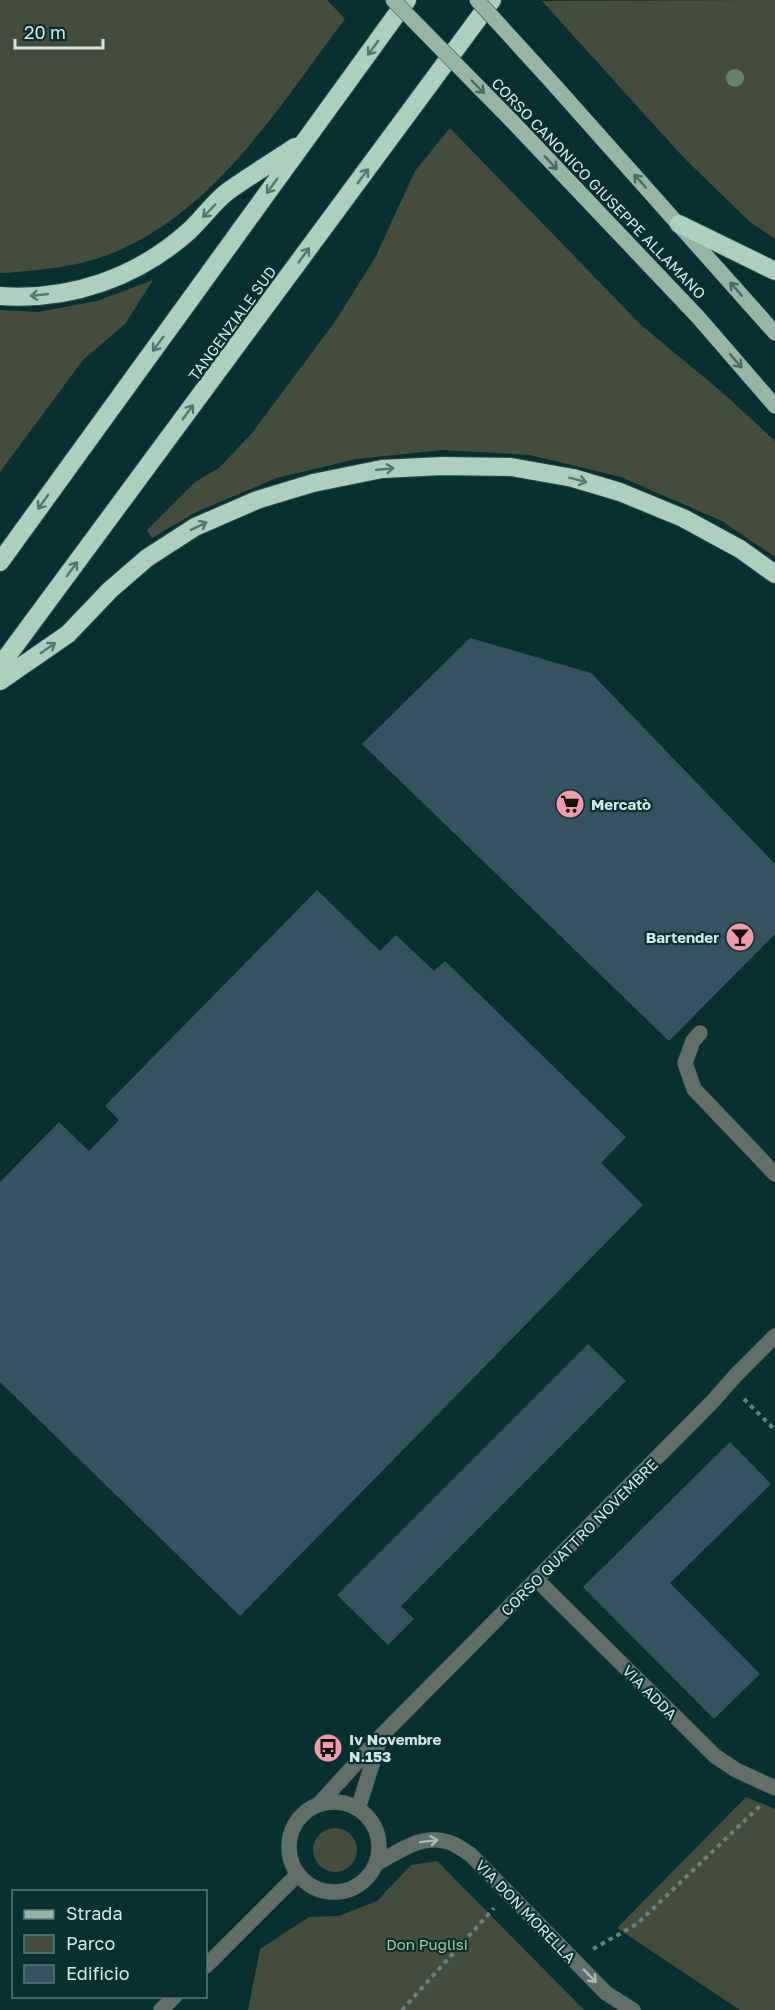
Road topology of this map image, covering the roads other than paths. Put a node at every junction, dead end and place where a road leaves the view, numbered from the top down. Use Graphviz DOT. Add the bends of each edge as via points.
graph roads {
  1 [pos="393,0"];
  2 [pos="407,0"];
  3 [pos="477,0"];
  4 [pos="492,0"];
  5 [pos="307,139"];
  6 [pos="679,224"];
  7 [pos="775,271"];
  8 [pos="0,296"];
  9 [pos="775,333"];
  10 [pos="775,406"];
  11 [pos="0,562"];
  12 [pos="775,574"];
  13 [pos="0,666"];
  14 [pos="0,681"];
  15 [pos="700,1033"];
  16 [pos="775,1174"];
  17 [pos="775,1336"];
  18 [pos="536,1580"];
  19 [pos="381,1736"];
  20 [pos="771,1794"];
  21 [pos="318,1805"];
  22 [pos="358,1809"];
  23 [pos="376,1864"];
  24 [pos="298,1874"];
  25 [pos="207,1965"];
  26 [pos="173,1998"];
  27 [pos="161,2010"];
  28 [pos="633,2010"];
  1 -- 10 [label="main road, CORSO CANONICO GIUSEPPE ALLAMANO, one-way, bridge" via="698,317"];
  2 -- 5 [label="highway, one-way"];
  6 -- 3 [label="main road, CORSO CANONICO GIUSEPPE ALLAMANO, one-way, bridge"];
  13 -- 4 [label="highway, TANGENZIALE SUD, one-way"];
  5 -- 8 [label="highway, one-way" via="226,193 188,232 152,260 111,281 71,291"];
  5 -- 11 [label="highway, one-way"];
  6 -- 7 [label="highway"];
  9 -- 6 [label="main road, CORSO CANONICO GIUSEPPE ALLAMANO, one-way"];
  14 -- 12 [label="highway, one-way" via="68,634 147,558 195,527 257,500 313,483 382,469 511,467 573,478 683,518 740,549"];
  15 -- 16 [label="street" via="685,1063 694,1089"];
  17 -- 18 [label="street, CORSO QUATTRO NOVEMBRE"];
  18 -- 19 [label="street, CORSO QUATTRO NOVEMBRE"];
  18 -- 20 [label="street, VIA ADDA" via="715,1756"];
  19 -- 21 [label="street, CORSO QUATTRO NOVEMBRE"];
  19 -- 22 [label="street, CORSO QUATTRO NOVEMBRE"];
  21 -- 22 [label="street" via="345,1803"];
  21 -- 24 [label="street" via="305,1811 290,1835 288,1848"];
  22 -- 23 [label="street" via="377,1833"];
  23 -- 24 [label="street" via="369,1876 347,1891 320,1890"];
  23 -- 28 [label="street, VIA DON MORELLA, one-way" via="410,1845 432,1839 449,1842 470,1854 606,1993"];
  24 -- 25 [label="street"];
  26 -- 27 [label="street"];
}
